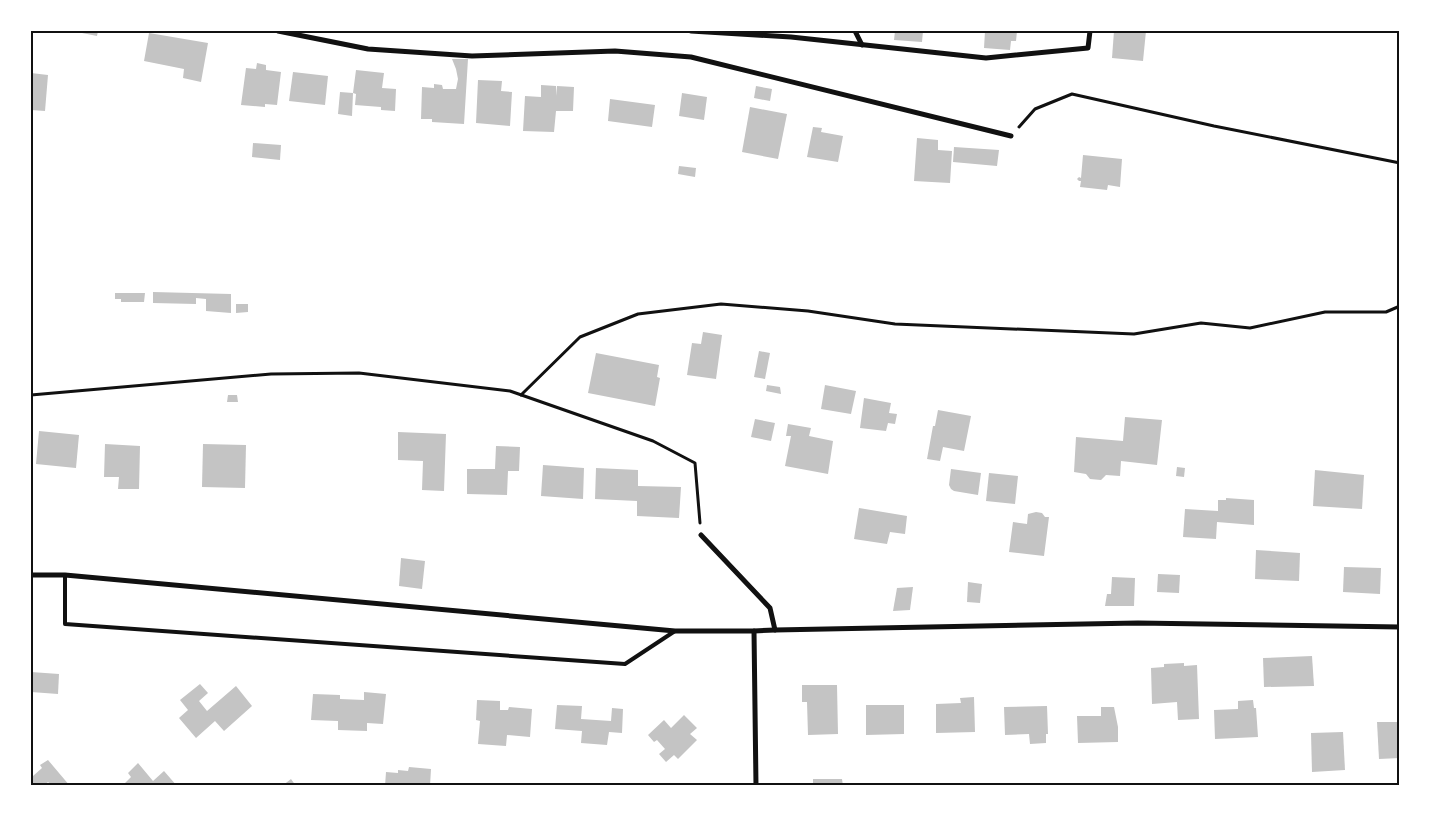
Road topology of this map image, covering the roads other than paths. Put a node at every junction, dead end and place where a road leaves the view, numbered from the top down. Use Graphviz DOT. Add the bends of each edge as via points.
graph roads {
  1 [pos="278,31"];
  2 [pos="691,31"];
  3 [pos="855,31"];
  4 [pos="1090,31"];
  5 [pos="741,33"];
  6 [pos="862,45"];
  7 [pos="1011,136"];
  8 [pos="701,535"];
  9 [pos="31,575"];
  10 [pos="65,575"];
  11 [pos="1400,627"];
  12 [pos="675,630"];
  13 [pos="775,630"];
  14 [pos="754,632"];
  15 [pos="756,786"];
  1 -- 7 [label="street" via="368,49 472,56 615,51 691,57"];
  2 -- 5 [label="street"];
  3 -- 6 [label="street"];
  4 -- 6 [label="street" via="1088,48 986,58"];
  5 -- 6 [label="street"];
  8 -- 13 [label="street" via="770,608"];
  9 -- 10 [label="street"];
  10 -- 12 [label="street"];
  10 -- 12 [label="lane" via="65,624 625,664"];
  11 -- 13 [label="street" via="1138,623"];
  12 -- 14 [label="street"];
  13 -- 14 [label="street"];
  14 -- 15 [label="street"];
}
